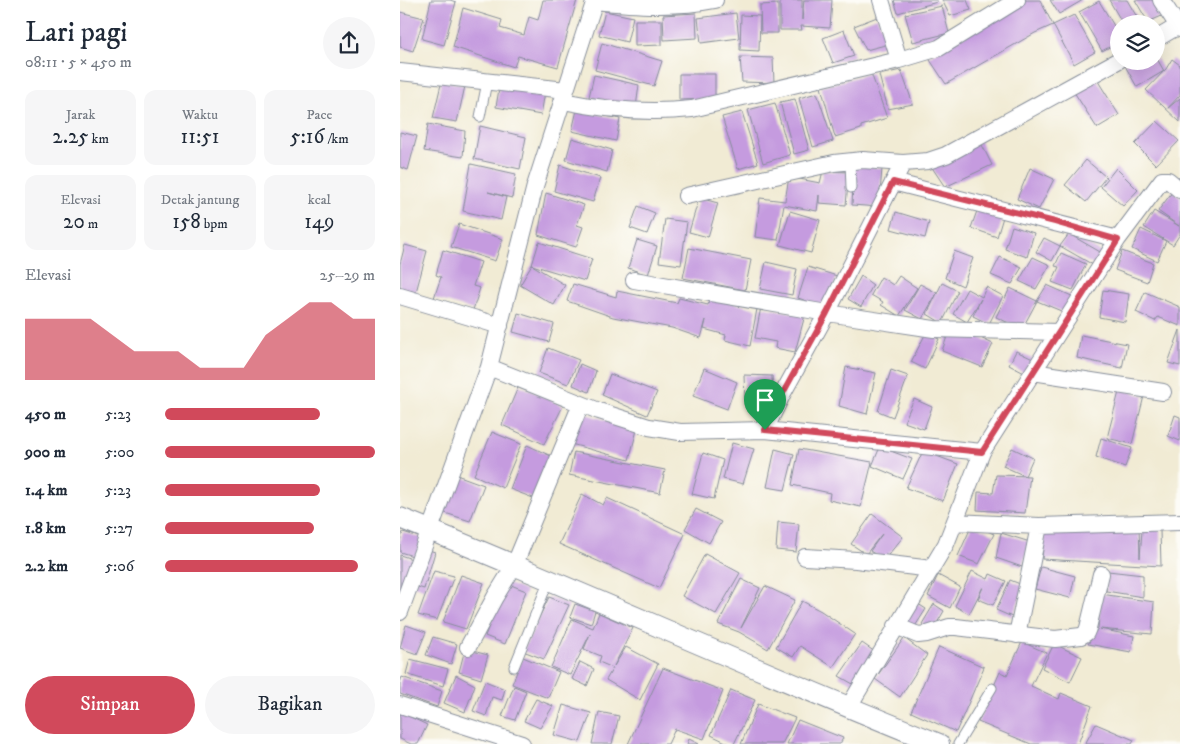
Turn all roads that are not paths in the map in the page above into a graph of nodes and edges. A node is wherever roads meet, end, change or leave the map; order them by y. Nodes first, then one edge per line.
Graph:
1 (595, 0) edge
2 (715, 0) edge
3 (881, 0) edge
4 (1017, 0) edge
5 (1161, 0) edge
6 (1179, 27) edge
7 (1165, 34) edge
8 (899, 60) junction
9 (1110, 65) edge
10 (400, 72) edge
11 (487, 82) junction
12 (564, 96) junction
13 (480, 117) dead end
14 (850, 161) junction
15 (903, 163) junction
16 (893, 182) junction
17 (851, 188) dead end
18 (1180, 190) edge
19 (686, 196) dead end
20 (1118, 240) junction
21 (634, 280) dead end
22 (400, 296) edge
23 (827, 313) junction
24 (500, 326) junction
25 (1058, 332) junction
26 (489, 367) junction
27 (1033, 372) junction
28 (1163, 392) dead end
29 (581, 404) junction
30 (765, 430) junction
31 (982, 452) junction
32 (400, 518) edge
33 (955, 522) junction
34 (1180, 522) edge
35 (1039, 526) junction
36 (429, 530) junction
37 (805, 557) dead end
38 (514, 566) junction
39 (932, 569) junction
40 (1101, 574) dead end
41 (549, 580) junction
42 (400, 612) edge
43 (896, 626) junction
44 (1017, 635) junction
45 (468, 647) dead end
46 (514, 667) dead end
47 (992, 688) dead end
48 (400, 705) edge
49 (848, 708) junction
50 (522, 744) edge
51 (939, 744) edge
52 (958, 744) edge

1 - 2 street
1 - 12 street
3 - 8 street
4 - 8 street
5 - 6 street
6 - 7 street
8 - 12 street
9 - 15 street
10 - 11 street
11 - 12 street
11 - 13 lane
12 - 24 street
14 - 15 street
14 - 17 lane
14 - 19 street
15 - 16 street
16 - 20 street
16 - 23 street
18 - 20 street
20 - 25 street
21 - 23 street
22 - 24 street
23 - 25 street
23 - 30 street
24 - 26 street
25 - 27 street
26 - 29 street
26 - 36 street
27 - 28 street
27 - 31 street
29 - 30 street
29 - 38 street
30 - 31 street
31 - 33 street
32 - 36 street
33 - 35 street
33 - 39 street
34 - 35 street
35 - 44 street
36 - 38 street
36 - 42 street
37 - 39 street
38 - 41 street
38 - 45 street
39 - 43 street
40 - 44 street
41 - 46 lane
41 - 49 street
43 - 44 street
43 - 49 street
47 - 52 lane
48 - 50 street
49 - 51 street

